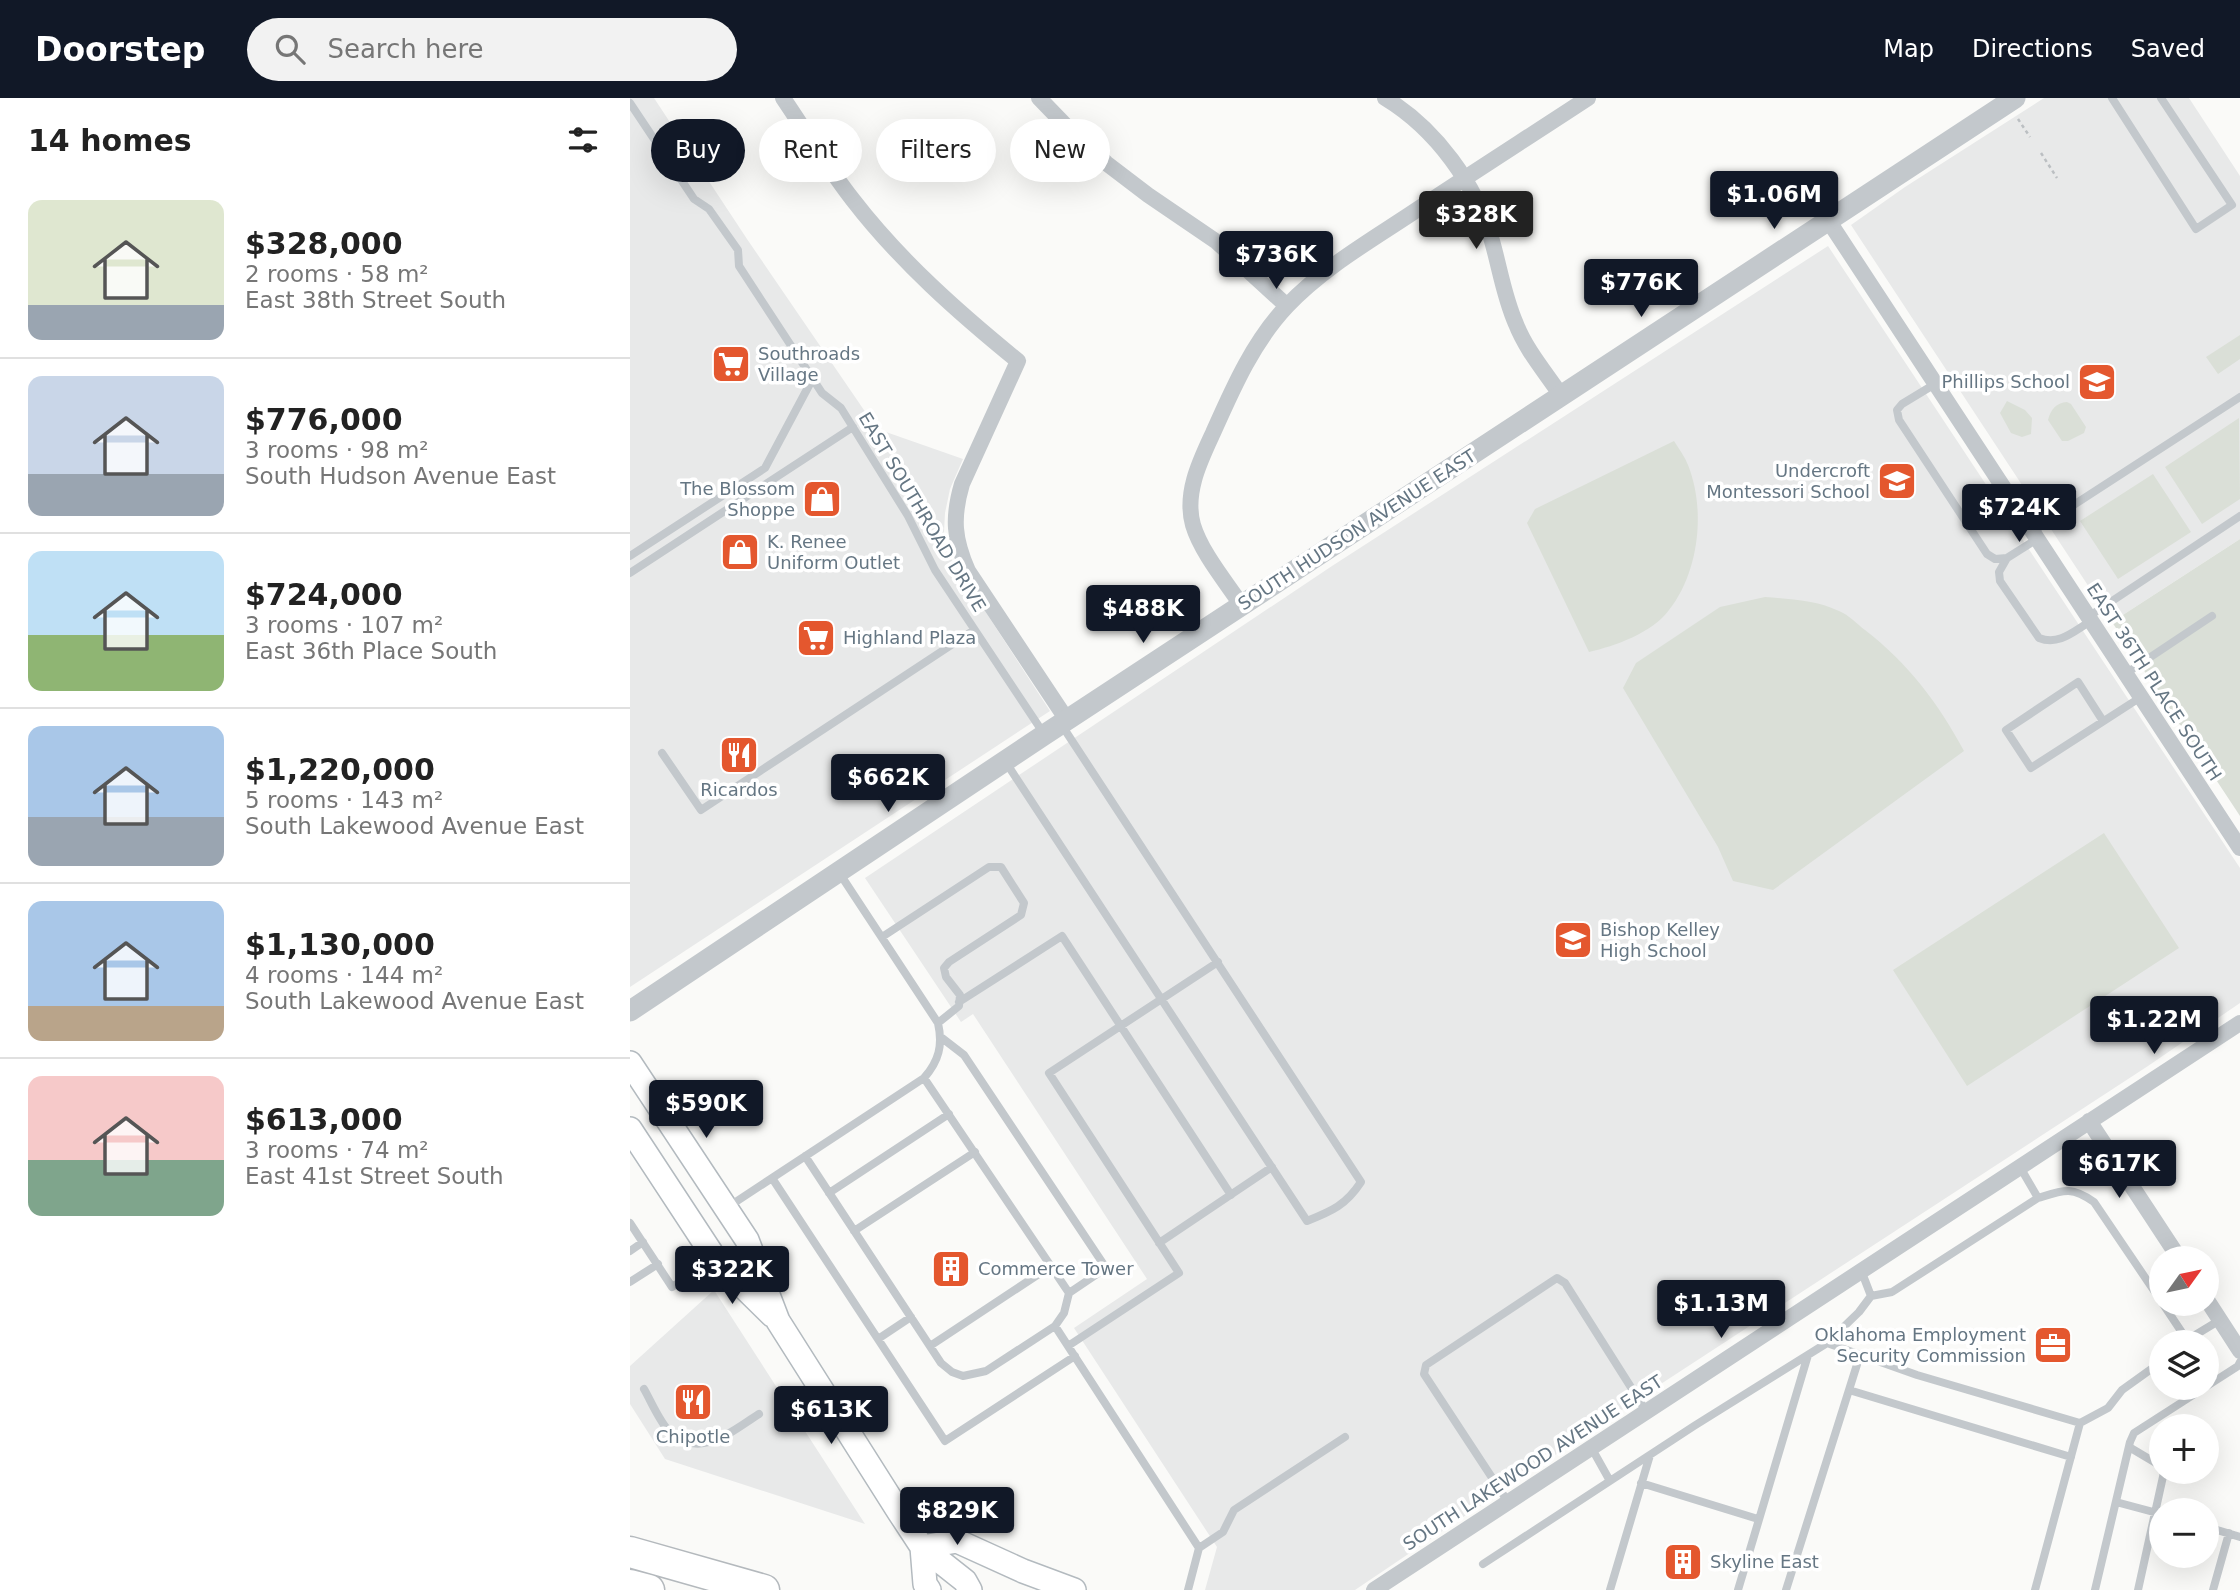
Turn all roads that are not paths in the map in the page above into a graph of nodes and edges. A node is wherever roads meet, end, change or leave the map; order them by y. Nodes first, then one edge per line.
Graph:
1 (783, 98) edge
2 (1040, 98) edge
3 (1385, 98) edge
4 (1588, 98) edge
5 (2112, 98) edge
6 (2161, 98) edge
7 (630, 103) edge
8 (2015, 106) edge
9 (1464, 179) junction
10 (1828, 220) junction
11 (1287, 306) junction
12 (813, 378) junction
13 (1935, 384) junction
14 (1562, 397) junction
15 (2240, 397) edge
16 (853, 427) junction
17 (2240, 516) edge
18 (2035, 536) junction
19 (630, 556) edge
20 (2007, 558) junction
21 (630, 573) edge
22 (1242, 606) junction
23 (2212, 616) dead end
24 (2089, 619) junction
25 (974, 630) junction
26 (2125, 674) junction
27 (2141, 697) junction
28 (2104, 721) junction
29 (1057, 726) junction
30 (662, 753) dead end
31 (1005, 761) junction
32 (2240, 848) edge
33 (839, 872) junction
34 (882, 937) junction
35 (1218, 962) junction
36 (1161, 998) junction
37 (959, 1002) junction
38 (630, 1010) edge
39 (938, 1023) junction
40 (2240, 1023) edge
41 (1121, 1026) junction
42 (942, 1038) junction
43 (630, 1063) edge
44 (924, 1078) junction
45 (949, 1114) junction
46 (2089, 1121) junction
47 (630, 1129) edge
48 (975, 1152) junction
49 (805, 1156) junction
50 (1272, 1167) junction
51 (2020, 1167) junction
52 (772, 1178) junction
53 (829, 1193) junction
54 (1231, 1195) junction
55 (2038, 1198) junction
56 (726, 1208) junction
57 (630, 1223) edge
58 (854, 1231) junction
59 (643, 1242) junction
60 (1159, 1243) junction
61 (2171, 1246) edge
62 (630, 1251) edge
63 (716, 1260) junction
64 (657, 1264) junction
65 (1051, 1266) junction
66 (1861, 1270) junction
67 (630, 1282) edge
68 (2149, 1283) edge
69 (1069, 1293) junction
70 (1871, 1296) junction
71 (2217, 1316) edge
72 (911, 1317) junction
73 (2220, 1320) junction
74 (778, 1321) junction
75 (1055, 1326) junction
76 (2204, 1330) edge
77 (878, 1339) junction
78 (1827, 1343) junction
79 (930, 1346) junction
80 (1068, 1346) junction
81 (2240, 1350) edge
82 (1808, 1354) junction
83 (1860, 1354) junction
84 (1075, 1356) junction
85 (2240, 1362) edge
86 (2149, 1371) edge
87 (2219, 1378) edge
88 (644, 1389) dead end
89 (1849, 1390) junction
90 (2185, 1400) edge
91 (1646, 1411) junction
92 (759, 1414) dead end
93 (2080, 1423) junction
94 (1345, 1437) dead end
95 (1591, 1447) junction
96 (2129, 1447) junction
97 (1650, 1455) junction
98 (2071, 1457) junction
99 (2149, 1459) edge
100 (1610, 1481) junction
101 (1641, 1483) junction
102 (1508, 1502) junction
103 (2116, 1502) junction
104 (2149, 1511) edge
105 (1758, 1519) junction
106 (2219, 1530) edge
107 (2229, 1533) junction
108 (2240, 1536) edge
109 (922, 1547) junction
110 (1199, 1548) junction
111 (2149, 1548) edge
112 (630, 1552) edge
113 (1483, 1564) dead end
114 (630, 1585) edge
115 (927, 1587) edge
116 (649, 1590) edge
117 (764, 1590) edge
118 (970, 1590) edge
119 (1074, 1590) edge
120 (1188, 1590) edge
121 (1374, 1590) edge
122 (1610, 1590) edge
123 (1738, 1590) edge
124 (1786, 1590) edge
125 (2035, 1590) edge
126 (2095, 1590) edge
127 (2138, 1590) edge
128 (2213, 1590) edge

1 - 29 street
2 - 11 street
3 - 9 street
4 - 9 street
5 - 6 lane
7 - 12 lane, EAST SOUTHROAD DRIVE
8 - 10 street, SOUTH HUDSON AVENUE EAST
9 - 11 street
9 - 14 street
10 - 13 street, EAST 36TH PLACE SOUTH
10 - 14 street, SOUTH HUDSON AVENUE EAST
11 - 22 street
12 - 16 lane, EAST SOUTHROAD DRIVE
12 - 19 lane
13 - 18 street, EAST 36TH PLACE SOUTH
13 - 20 lane
14 - 22 street, SOUTH HUDSON AVENUE EAST
15 - 18 lane
16 - 21 lane
16 - 25 lane, EAST SOUTHROAD DRIVE
17 - 24 lane
18 - 20 lane
18 - 24 street, EAST 36TH PLACE SOUTH
20 - 24 lane
22 - 29 street, SOUTH HUDSON AVENUE EAST
23 - 26 lane
24 - 26 street, EAST 36TH PLACE SOUTH
25 - 29 lane, EAST SOUTHROAD DRIVE
25 - 30 lane
26 - 27 street, EAST 36TH PLACE SOUTH
27 - 28 lane
27 - 32 street, EAST 36TH PLACE SOUTH
28 - 28 lane
29 - 31 street, SOUTH HUDSON AVENUE EAST
29 - 35 lane, EAST SOUTHROAD DRIVE
31 - 33 street, SOUTH HUDSON AVENUE EAST
31 - 36 lane
33 - 34 lane
33 - 38 street, SOUTH HUDSON AVENUE EAST
34 - 37 lane
34 - 39 lane
35 - 36 lane
35 - 50 lane, EAST SOUTHROAD DRIVE
36 - 41 lane
36 - 50 lane
37 - 39 lane
37 - 41 lane
39 - 42 lane
40 - 46 street, SOUTH LAKEWOOD AVENUE EAST
41 - 54 lane
41 - 60 lane
42 - 44 lane
42 - 69 lane
43 - 56 main road
44 - 45 lane
44 - 49 lane
45 - 48 lane
45 - 53 lane
46 - 51 street, SOUTH LAKEWOOD AVENUE EAST
46 - 61 street
47 - 63 main road
48 - 58 lane
48 - 65 lane
49 - 52 lane
49 - 53 lane
50 - 54 lane
51 - 55 lane
51 - 66 street, SOUTH LAKEWOOD AVENUE EAST
52 - 56 lane
52 - 77 lane
53 - 58 lane
54 - 60 lane
55 - 68 lane
55 - 70 lane
56 - 74 main road
57 - 59 lane
58 - 72 lane
59 - 62 lane
59 - 64 lane
60 - 80 lane
63 - 64 lane
63 - 74 main road
64 - 67 lane
65 - 69 lane
65 - 79 lane
66 - 70 lane
66 - 91 street, SOUTH LAKEWOOD AVENUE EAST
69 - 75 lane
70 - 78 lane
71 - 73 street
72 - 77 lane
72 - 79 lane
73 - 76 lane
73 - 81 street
74 - 109 main road
75 - 79 lane
75 - 80 lane
77 - 84 lane
78 - 82 lane
78 - 83 lane
80 - 84 lane
82 - 97 lane
82 - 105 lane
83 - 89 lane
83 - 93 lane
84 - 110 lane
85 - 87 lane
86 - 93 lane
88 - 92 lane
89 - 98 lane
89 - 124 lane
90 - 96 lane
91 - 95 street, SOUTH LAKEWOOD AVENUE EAST
91 - 102 lane
93 - 98 lane
94 - 110 lane
95 - 100 lane
95 - 102 street, SOUTH LAKEWOOD AVENUE EAST
96 - 99 lane
96 - 103 lane
97 - 100 lane
97 - 101 lane
98 - 125 lane
100 - 113 lane
101 - 105 lane
101 - 122 lane
102 - 121 street, SOUTH LAKEWOOD AVENUE EAST
103 - 104 lane
103 - 126 lane
105 - 123 lane
106 - 107 lane
107 - 108 lane
107 - 128 lane
109 - 115 main road
109 - 118 main road
109 - 119 main road
110 - 120 lane
111 - 127 lane
112 - 117 highway
114 - 116 highway

